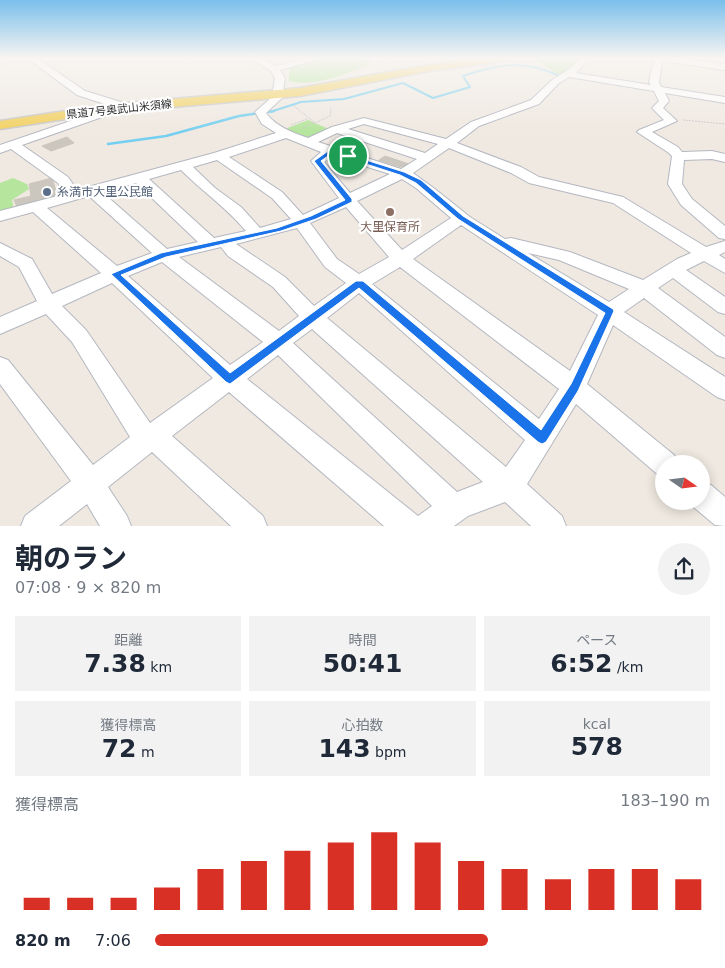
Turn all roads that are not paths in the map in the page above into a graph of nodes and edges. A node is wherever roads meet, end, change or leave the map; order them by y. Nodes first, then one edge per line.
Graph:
1 (66, 83) edge
2 (279, 83) edge
3 (355, 83) edge
4 (554, 83) edge
5 (622, 83) edge
6 (654, 83) edge
7 (657, 88) junction
8 (278, 95) junction
9 (725, 100) edge
10 (110, 109) junction
11 (0, 125) edge
12 (336, 129) junction
13 (281, 132) junction
14 (308, 143) junction
15 (447, 143) junction
16 (6, 147) edge
17 (331, 150) junction
18 (219, 156) junction
19 (678, 156) junction
20 (428, 158) junction
21 (725, 158) edge
22 (184, 166) junction
23 (402, 173) junction
24 (139, 178) junction
25 (83, 194) junction
26 (349, 200) junction
27 (36, 206) junction
28 (0, 216) edge
29 (461, 218) junction
30 (301, 222) junction
31 (257, 234) junction
32 (725, 234) edge
33 (494, 238) junction
34 (218, 243) junction
35 (725, 246) edge
36 (0, 250) edge
37 (703, 254) junction
38 (164, 255) junction
39 (400, 258) junction
40 (725, 267) edge
41 (674, 270) junction
42 (115, 274) junction
43 (360, 283) junction
44 (646, 288) junction
45 (48, 304) junction
46 (725, 307) edge
47 (610, 311) junction
48 (313, 318) junction
49 (0, 326) edge
50 (279, 343) junction
51 (725, 349) edge
52 (0, 367) edge
53 (230, 379) junction
54 (574, 387) junction
55 (725, 390) edge
56 (150, 438) junction
57 (542, 438) junction
58 (655, 456) edge
59 (90, 483) junction
60 (509, 487) junction
61 (710, 502) edge
62 (454, 508) junction
63 (725, 515) edge
64 (35, 526) edge
65 (117, 526) edge
66 (253, 526) edge
67 (407, 526) edge
68 (428, 526) edge
69 (552, 526) edge

1 - 10 street
2 - 8 street
3 - 8 main road, 県道7号奥武山米須線
4 - 15 street
5 - 7 street
6 - 7 street
7 - 9 street
7 - 19 street
8 - 10 main road, 県道7号奥武山米須線
8 - 13 street
10 - 11 main road, 県道7号奥武山米須線
10 - 16 street
12 - 14 street
12 - 15 street
12 - 20 street
13 - 14 street
13 - 18 street
14 - 17 street
15 - 20 street
15 - 37 street
16 - 25 street
17 - 23 street
17 - 26 street
18 - 22 street
18 - 30 street
19 - 21 street
19 - 32 street
20 - 23 street
22 - 24 street
22 - 31 street
23 - 26 street
23 - 29 street
24 - 25 street
24 - 34 street
25 - 27 street
25 - 38 street
26 - 30 street
26 - 39 street
27 - 28 street
27 - 42 street
29 - 33 street
29 - 39 street
30 - 31 street
30 - 43 street
31 - 34 street
33 - 44 street
33 - 47 street
34 - 38 street
34 - 48 street
35 - 37 street
36 - 45 street
37 - 40 street
37 - 41 street
38 - 42 street
38 - 50 street
39 - 43 street
39 - 54 street
41 - 44 street
41 - 46 street
42 - 45 street
42 - 53 street
43 - 48 street
43 - 57 street
44 - 47 street
44 - 51 street
45 - 49 street
45 - 56 street
47 - 54 street
47 - 55 street
48 - 50 street
48 - 60 street
50 - 53 street
50 - 62 street
52 - 59 street
53 - 56 street
53 - 67 street
54 - 57 street
54 - 58 street
56 - 59 street
56 - 66 street
57 - 60 street
59 - 64 street
59 - 65 street
60 - 62 street
60 - 69 street
61 - 63 street
62 - 68 street

